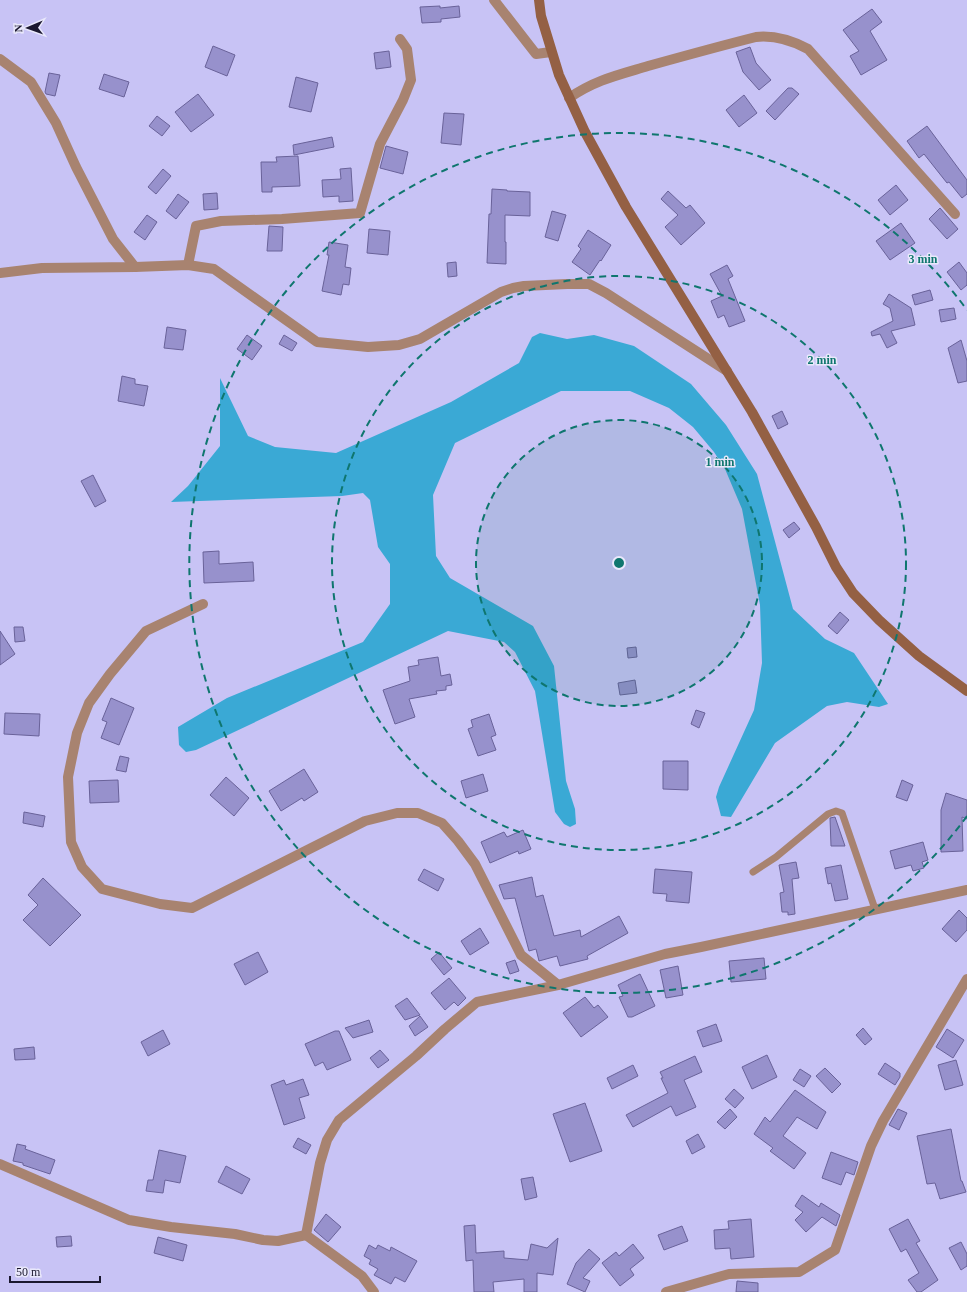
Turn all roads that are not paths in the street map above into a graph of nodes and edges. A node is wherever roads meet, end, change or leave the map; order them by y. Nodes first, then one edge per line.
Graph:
1 (494, 0) edge
2 (539, 0) edge
3 (400, 39) dead end
4 (551, 52) junction
5 (0, 59) edge
6 (568, 98) junction
7 (955, 214) dead end
8 (188, 265) junction
9 (135, 267) junction
10 (1, 272) edge
11 (727, 371) junction
12 (203, 604) dead end
13 (967, 691) edge
14 (753, 872) dead end
15 (967, 890) edge
16 (875, 909) junction
17 (967, 979) edge
18 (558, 986) junction
19 (0, 1164) edge
20 (306, 1235) junction
21 (374, 1292) edge
22 (666, 1292) edge

1 - 4 street
2 - 4 street
3 - 8 street
4 - 6 street
5 - 9 street
6 - 7 street
6 - 11 street
8 - 9 street
8 - 11 street
9 - 10 street
11 - 13 street
12 - 18 street
14 - 16 lane
15 - 16 street
16 - 18 street
17 - 22 street
18 - 20 street
19 - 20 street
20 - 21 street

